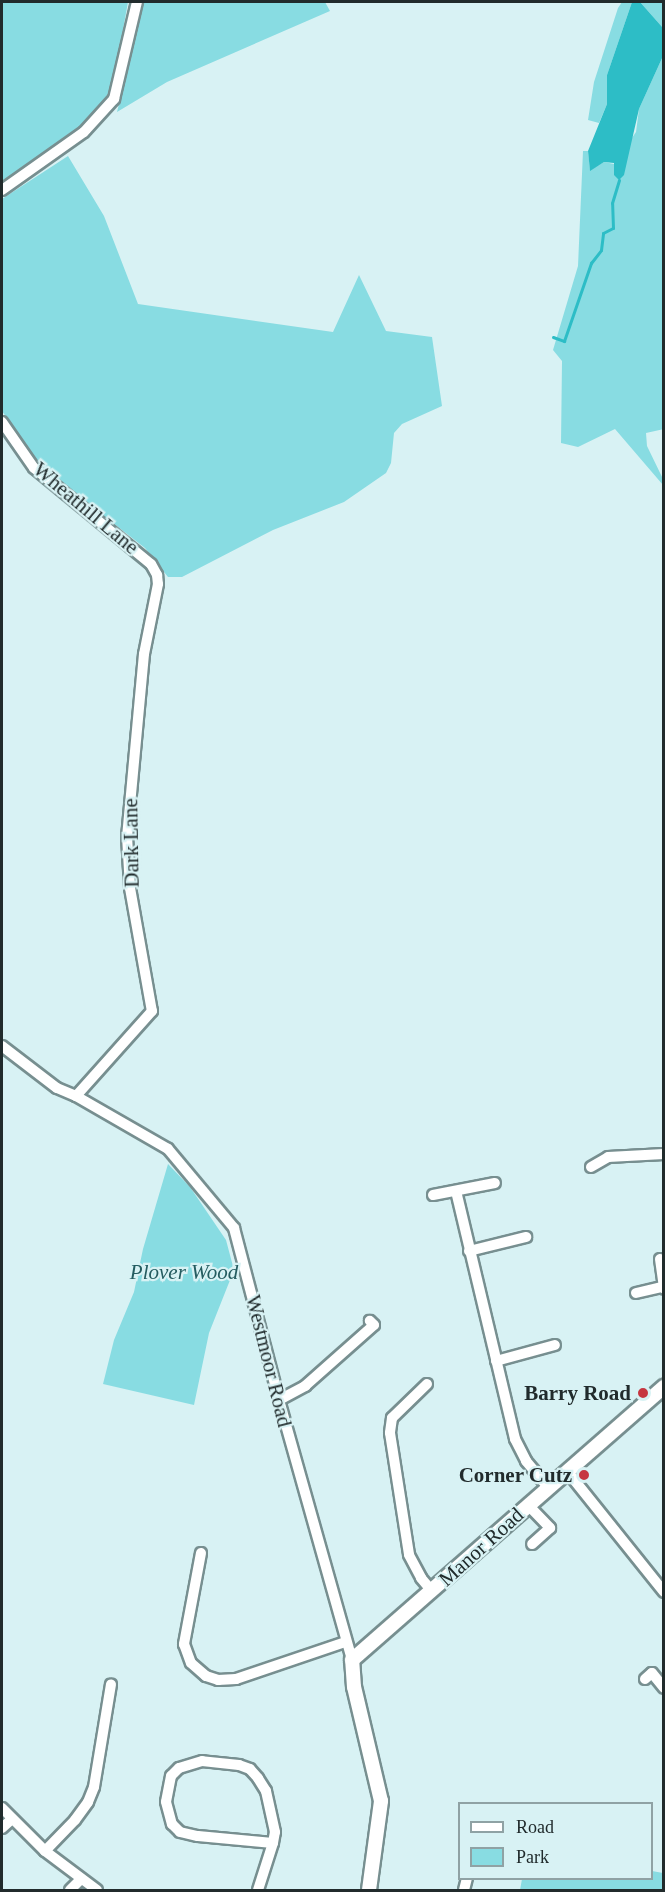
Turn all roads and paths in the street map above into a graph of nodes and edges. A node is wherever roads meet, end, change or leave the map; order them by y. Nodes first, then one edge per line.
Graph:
1 (138, 2) edge
2 (2, 190) edge
3 (2, 422) edge
4 (151, 564) joint
5 (2, 1046) edge
6 (76, 1096) junction
7 (663, 1154) edge
8 (591, 1167) dead end
9 (495, 1183) dead end
10 (456, 1191) junction
11 (433, 1195) dead end
12 (526, 1237) dead end
13 (469, 1251) junction
14 (660, 1259) dead end
15 (663, 1288) edge
16 (636, 1293) dead end
17 (370, 1321) dead end
18 (555, 1345) dead end
19 (496, 1361) junction
20 (427, 1384) dead end
21 (663, 1387) edge
22 (279, 1400) junction
23 (567, 1471) junction
24 (548, 1486) junction
25 (528, 1505) junction
26 (532, 1544) dead end
27 (201, 1553) dead end
28 (432, 1591) junction
29 (663, 1593) edge
30 (345, 1642) junction
31 (352, 1660) junction
32 (645, 1679) dead end
33 (111, 1684) dead end
34 (663, 1688) edge
35 (2, 1808) edge
36 (12, 1819) junction
37 (2, 1828) edge
38 (273, 1843) junction
39 (45, 1851) junction
40 (81, 1879) junction
41 (70, 1890) edge
42 (97, 1890) edge
43 (258, 1890) edge
44 (369, 1890) edge

1 - 2 street
3 - 4 street, Wheathill Lane
4 - 6 street, Dark Lane
5 - 6 street, Westmoor Road
6 - 22 street, Westmoor Road
7 - 8 street
9 - 10 street
10 - 11 street
10 - 13 street
12 - 13 street
13 - 19 street
14 - 15 street
15 - 16 street
17 - 22 street
18 - 19 street
19 - 24 street
20 - 28 street
21 - 23 street, Manor Road
22 - 30 street, Westmoor Road
23 - 24 street, Manor Road
23 - 29 street
24 - 25 street, Manor Road
25 - 26 street
25 - 28 street, Manor Road
27 - 30 street
28 - 31 street, Manor Road
30 - 31 street, Westmoor Road
31 - 44 street
32 - 34 street
33 - 39 street
35 - 36 street
36 - 37 street
36 - 39 street
38 - 38 street
38 - 43 street
39 - 40 street
40 - 41 street
40 - 42 street

